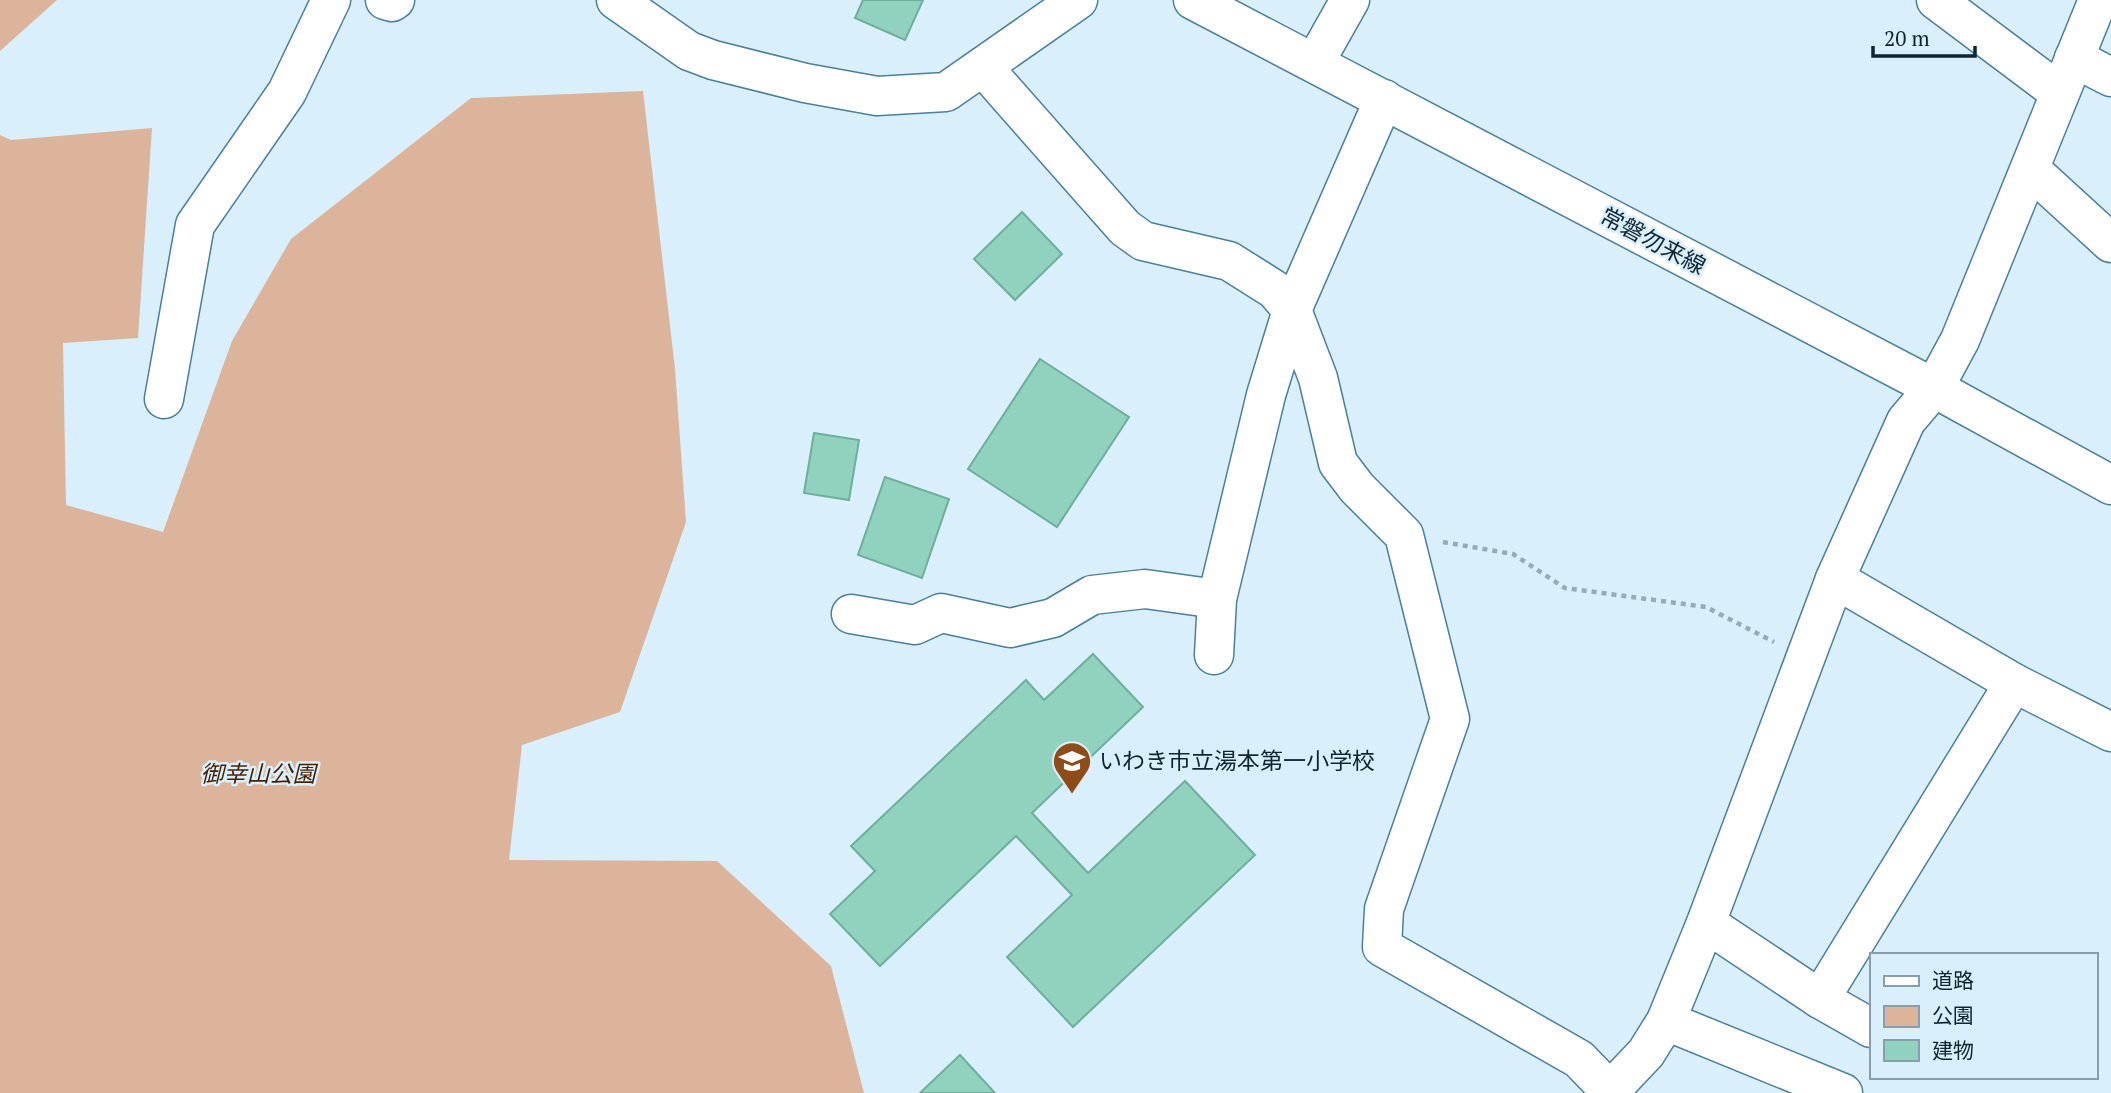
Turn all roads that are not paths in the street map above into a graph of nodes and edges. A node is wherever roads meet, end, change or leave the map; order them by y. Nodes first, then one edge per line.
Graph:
1 (331, 0) edge
2 (385, 0) edge
3 (395, 0) edge
4 (616, 0) edge
5 (1079, 0) edge
6 (1350, 0) edge
7 (1936, 0) edge
8 (2098, 0) edge
9 (1206, 3) edge
10 (2078, 50) junction
11 (1315, 62) junction
12 (983, 68) junction
13 (2111, 77) edge
14 (2060, 93) junction
15 (1384, 99) junction
16 (2029, 169) junction
17 (2111, 243) edge
18 (1292, 310) junction
19 (1934, 388) junction
20 (164, 399) dead end
21 (2111, 485) edge
22 (1835, 579) junction
23 (1217, 599) junction
24 (850, 614) dead end
25 (1214, 655) dead end
26 (2014, 684) junction
27 (2111, 732) edge
28 (1706, 923) junction
29 (1820, 999) junction
30 (1666, 1021) junction
31 (1870, 1027) edge
32 (1610, 1092) edge
33 (1843, 1093) edge

1 - 20 street
2 - 3 street
4 - 12 street
5 - 12 street
6 - 11 street
7 - 14 street
8 - 10 street
9 - 11 street, 常磐勿来線
10 - 13 street
10 - 14 street
11 - 15 street, 常磐勿来線
12 - 18 street
14 - 16 street
15 - 18 street
15 - 19 street, 常磐勿来線
16 - 17 street
16 - 19 street
18 - 23 street
18 - 32 street
19 - 21 street, 常磐勿来線
19 - 22 street
22 - 26 street
22 - 28 street
23 - 24 street
23 - 25 street
26 - 27 street
26 - 29 street
28 - 29 street
28 - 30 street
29 - 31 street
30 - 32 street
30 - 33 street

